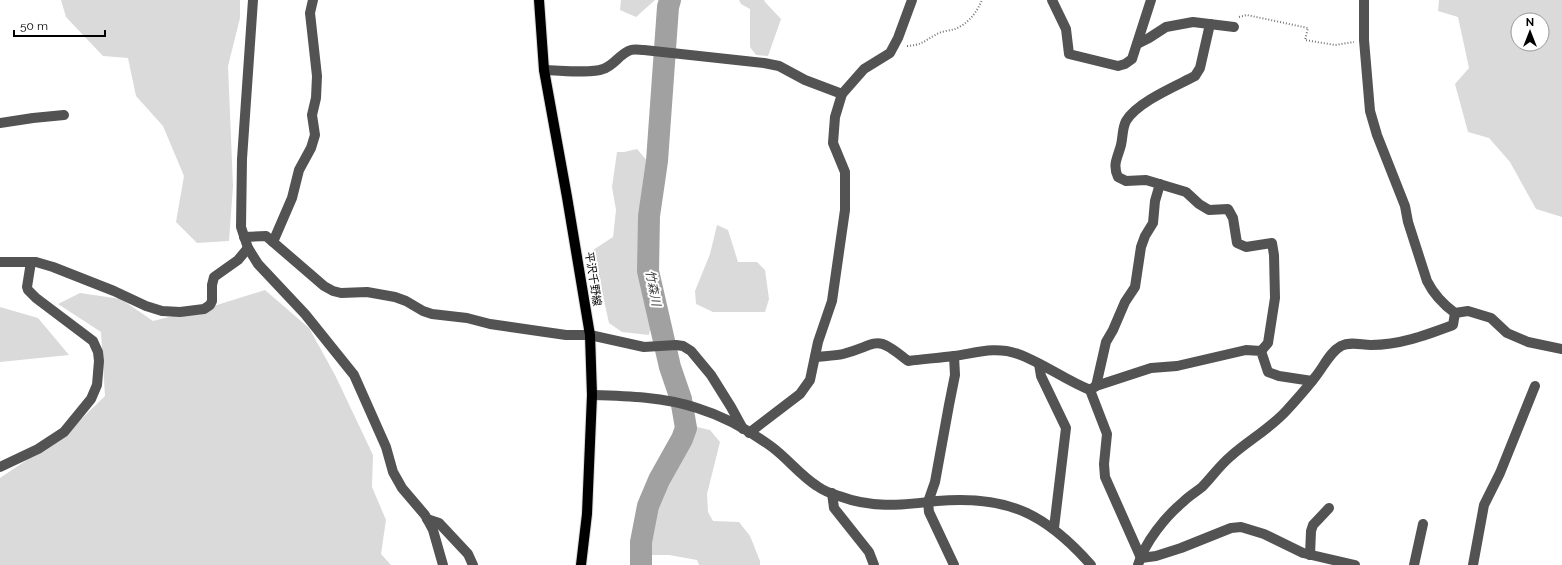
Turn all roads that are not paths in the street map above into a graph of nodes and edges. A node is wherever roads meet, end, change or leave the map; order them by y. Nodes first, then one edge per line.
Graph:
1 (253, 0) edge
2 (313, 0) edge
3 (539, 0) edge
4 (912, 0) edge
5 (1052, 0) edge
6 (1151, 0) edge
7 (1364, 0) edge
8 (1210, 24) junction
9 (1234, 27) road end
10 (1137, 44) junction
11 (544, 70) junction
12 (842, 94) junction
13 (64, 115) dead end
14 (0, 123) edge
15 (1160, 184) junction
16 (244, 237) junction
17 (273, 242) junction
18 (248, 248) junction
19 (0, 262) edge
20 (31, 262) junction
21 (1455, 313) junction
22 (590, 335) junction
23 (1562, 349) edge
24 (1261, 351) junction
25 (954, 356) junction
26 (815, 357) junction
27 (1039, 364) junction
28 (1312, 381) junction
29 (1535, 386) dead end
30 (1093, 388) junction
31 (592, 395) junction
32 (746, 431) junction
33 (0, 467) edge
34 (832, 493) junction
35 (928, 502) junction
36 (1329, 508) dead end
37 (427, 519) junction
38 (1423, 524) dead end
39 (1054, 528) junction
40 (1316, 559) edge
41 (1140, 561) edge
42 (443, 565) edge
43 (474, 565) edge
44 (581, 565) edge
45 (874, 565) edge
46 (954, 565) edge
47 (1091, 565) edge
48 (1356, 565) edge
49 (1414, 565) edge
50 (1473, 565) edge

1 - 16 street
2 - 17 street
3 - 11 main road, 平沢千野線
4 - 12 street
5 - 10 street
6 - 10 street
7 - 21 street
8 - 9 street
8 - 10 street
8 - 15 street
11 - 12 street
11 - 22 main road, 平沢千野線
12 - 26 street
13 - 14 street
15 - 24 street
15 - 30 street
16 - 17 street
16 - 18 street
17 - 22 street
18 - 20 street
18 - 37 street
19 - 20 street
20 - 33 street
21 - 23 street
21 - 28 street
22 - 31 main road, 平沢千野線
22 - 32 street
24 - 28 street
24 - 30 street
25 - 26 street
25 - 27 street
25 - 35 street
26 - 32 street
27 - 30 street
27 - 39 street
28 - 41 street
29 - 50 street
30 - 41 street
31 - 32 street
31 - 44 main road, 平沢千野線
32 - 34 street
34 - 35 street
34 - 45 street
35 - 39 street
35 - 46 street
36 - 40 street
37 - 42 street
37 - 43 street
38 - 49 street
39 - 47 street
40 - 41 street
40 - 48 street

